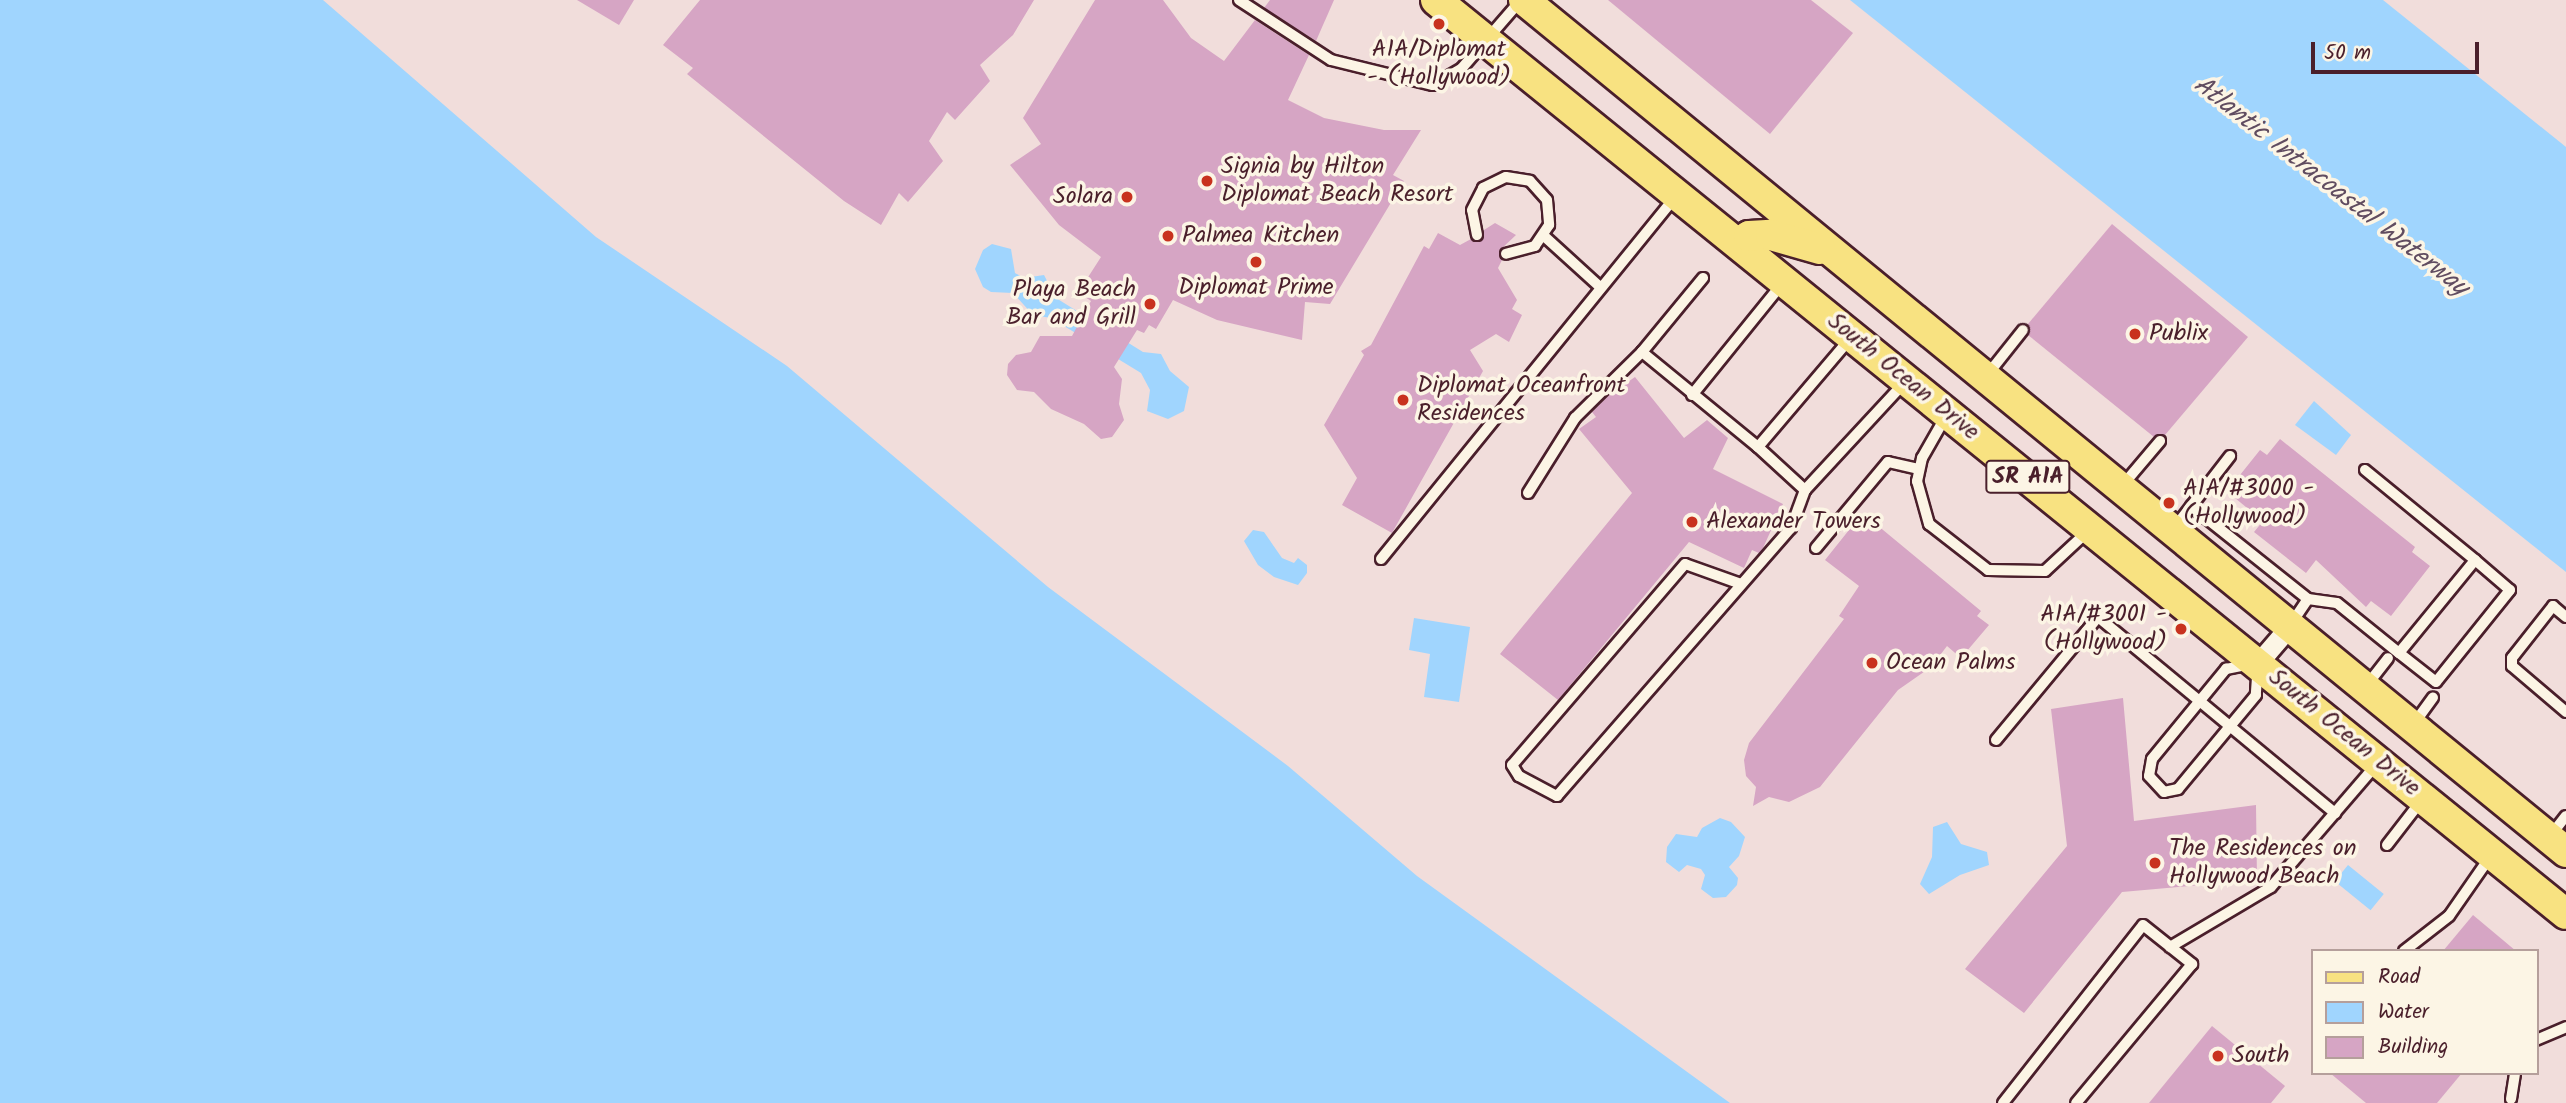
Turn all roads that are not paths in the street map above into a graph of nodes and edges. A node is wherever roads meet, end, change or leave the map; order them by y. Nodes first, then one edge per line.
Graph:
1 (1239, 0) edge
2 (1436, 0) edge
3 (1522, 0) edge
4 (1489, 42) junction
5 (1678, 194) junction
6 (1477, 235) dead end
7 (1544, 236) junction
8 (1738, 243) junction
9 (1506, 254) dead end
10 (1834, 254) junction
11 (1703, 278) dead end
12 (1784, 281) junction
13 (1600, 287) junction
14 (2022, 330) dead end
15 (1853, 336) junction
16 (1642, 352) junction
17 (1985, 378) junction
18 (1907, 380) junction
19 (1692, 395) junction
20 (1948, 413) junction
21 (2160, 441) dead end
22 (1758, 447) junction
23 (2230, 456) dead end
24 (1919, 469) junction
25 (2365, 470) dead end
26 (2120, 489) junction
27 (1805, 490) junction
28 (1528, 494) dead end
29 (2191, 506) junction
30 (2091, 529) junction
31 (2172, 531) junction
32 (1816, 548) dead end
33 (1381, 559) dead end
34 (2475, 560) junction
35 (1741, 584) junction
36 (2308, 599) junction
37 (2566, 617) edge
38 (2289, 626) junction
39 (2399, 653) junction
40 (2388, 658) dead end
41 (2258, 663) junction
42 (2364, 688) junction
43 (2433, 697) dead end
44 (2200, 702) junction
45 (2566, 712) edge
46 (2412, 726) junction
47 (2228, 727) junction
48 (1996, 740) dead end
49 (2379, 762) junction
50 (2423, 797) junction
51 (2335, 813) junction
52 (2560, 836) edge
53 (2387, 845) dead end
54 (2492, 854) junction
55 (2566, 914) edge
56 (2170, 947) junction
57 (2407, 949) edge
58 (2566, 1027) edge
59 (2538, 1039) edge
60 (2515, 1075) edge
61 (2512, 1102) edge
62 (2003, 1103) edge
63 (2076, 1103) edge

1 - 4 lane
2 - 4 main road, South Ocean Drive / SR A1A
3 - 4 lane
3 - 10 main road, South Ocean Drive / SR A1A
4 - 5 main road, South Ocean Drive / SR A1A
5 - 8 main road, South Ocean Drive / SR A1A
5 - 13 lane
6 - 7 lane
7 - 9 lane
7 - 13 lane
8 - 10 main road
8 - 12 main road, South Ocean Drive / SR A1A
10 - 17 main road, South Ocean Drive / SR A1A
11 - 16 lane
12 - 15 main road, South Ocean Drive / SR A1A
12 - 19 lane
13 - 33 lane
14 - 17 lane
15 - 18 main road, South Ocean Drive / SR A1A
15 - 22 lane
16 - 19 lane
16 - 28 lane
17 - 26 main road, South Ocean Drive / SR A1A
18 - 20 main road, South Ocean Drive / SR A1A
18 - 27 lane
19 - 22 lane
20 - 24 lane
20 - 30 main road, South Ocean Drive / SR A1A
21 - 26 lane
22 - 27 lane
23 - 29 lane
24 - 30 lane
24 - 32 lane
25 - 34 lane
26 - 31 main road, South Ocean Drive / SR A1A
27 - 35 lane
29 - 31 lane
29 - 36 lane
30 - 41 main road, South Ocean Drive / SR A1A
31 - 38 main road, South Ocean Drive / SR A1A
34 - 39 lane
34 - 39 lane
35 - 35 lane
36 - 38 lane
36 - 39 lane
37 - 45 lane
38 - 41 street
38 - 42 main road, South Ocean Drive / SR A1A
40 - 42 lane
41 - 44 lane
41 - 47 lane
41 - 49 main road, South Ocean Drive / SR A1A
42 - 46 main road, South Ocean Drive / SR A1A
43 - 46 lane
44 - 47 lane
44 - 47 lane
44 - 48 lane
46 - 52 main road, South Ocean Drive / SR A1A
47 - 51 lane
49 - 50 main road, South Ocean Drive / SR A1A
49 - 51 lane
50 - 53 lane
50 - 54 main road, South Ocean Drive / SR A1A
51 - 56 lane
54 - 55 main road, South Ocean Drive / SR A1A
54 - 57 lane
56 - 62 lane
56 - 63 lane
58 - 59 lane
60 - 61 lane

